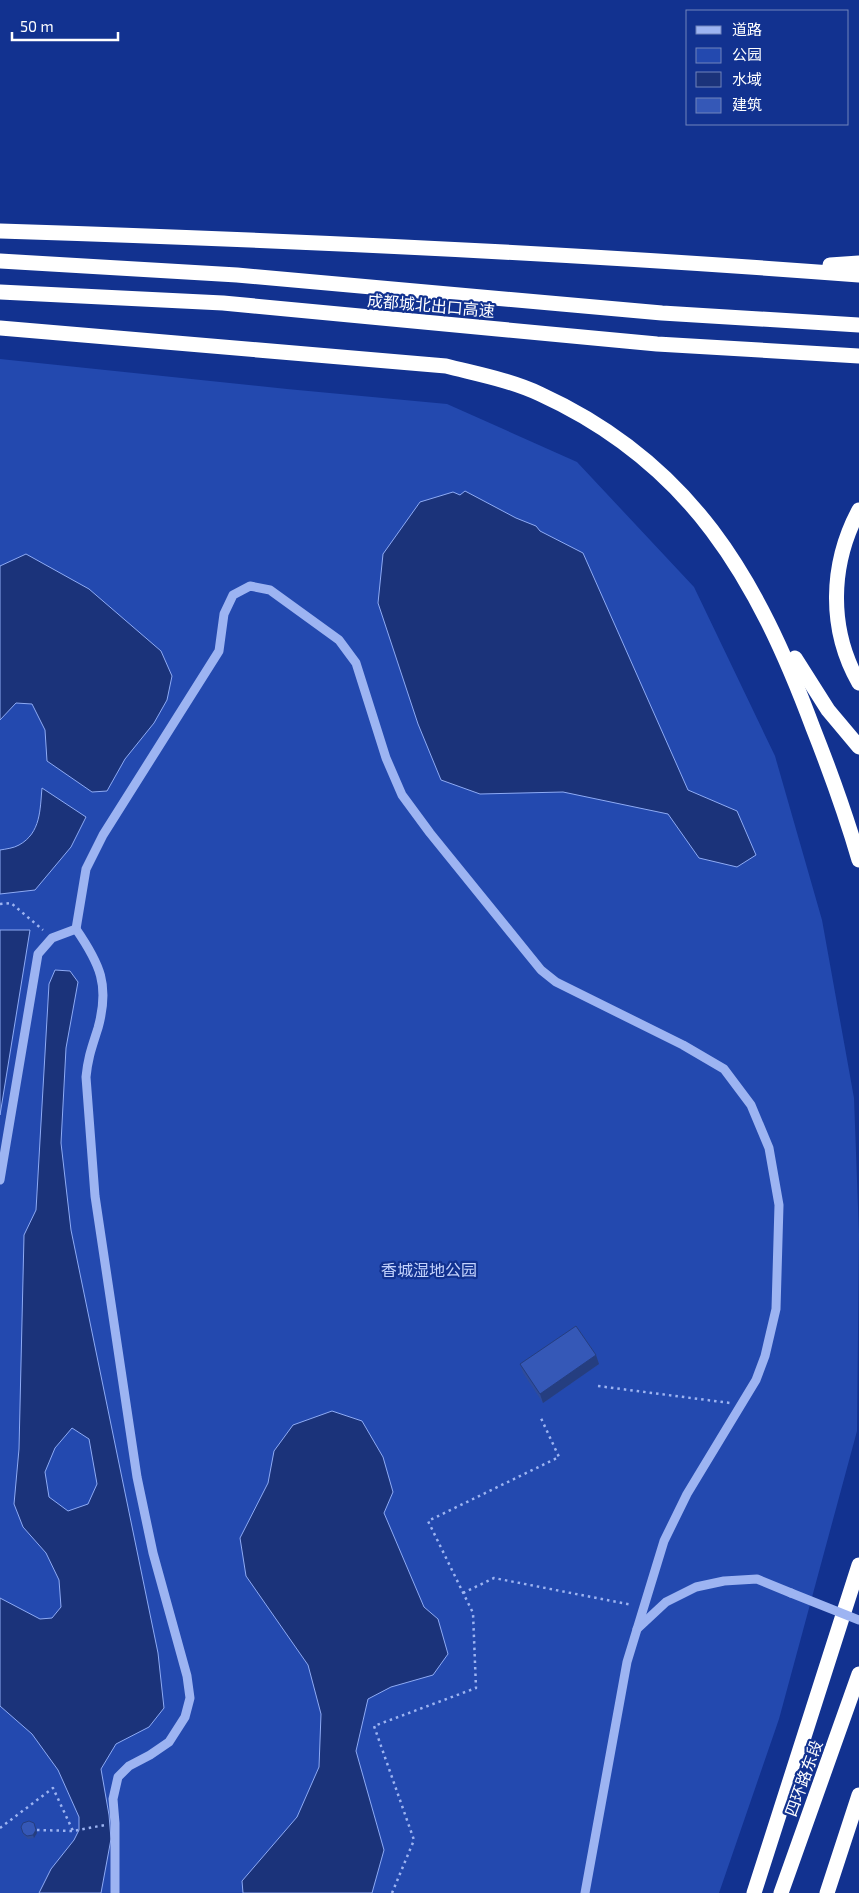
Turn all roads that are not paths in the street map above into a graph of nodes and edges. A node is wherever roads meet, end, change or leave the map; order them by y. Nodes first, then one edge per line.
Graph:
1 (0, 232) edge
2 (0, 261) edge
3 (859, 263) edge
4 (751, 266) junction
5 (859, 275) edge
6 (0, 292) edge
7 (859, 325) edge
8 (0, 328) edge
9 (859, 356) edge
10 (859, 510) edge
11 (763, 612) junction
12 (859, 683) edge
13 (859, 747) edge
14 (859, 860) edge
15 (76, 929) junction
16 (0, 1180) edge
17 (859, 1564) edge
18 (859, 1620) edge
19 (637, 1629) junction
20 (859, 1674) edge
21 (859, 1795) edge
22 (115, 1893) edge
23 (585, 1893) edge
24 (754, 1893) edge
25 (781, 1893) edge
26 (827, 1893) edge

1 - 4 highway
2 - 7 highway, 成都城北出口高速
3 - 4 highway
4 - 5 highway
6 - 9 highway, 成都城北出口高速
8 - 11 highway
10 - 12 highway
11 - 13 highway
11 - 14 highway
15 - 16 street
15 - 19 street
15 - 22 street
17 - 24 highway
18 - 19 street, bridge
19 - 23 street
20 - 25 highway, 四环路东段
21 - 26 highway

